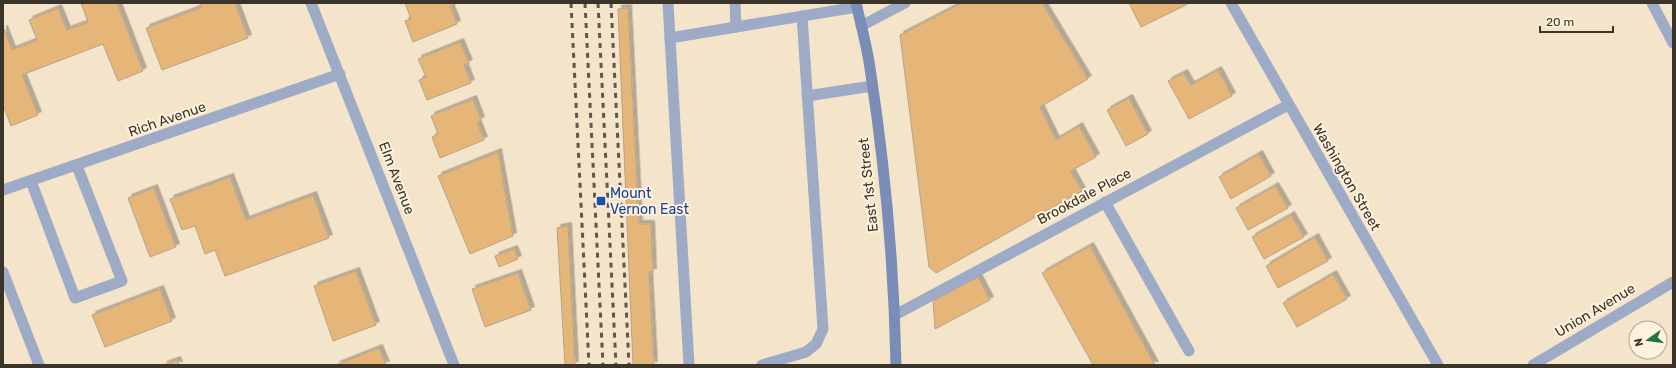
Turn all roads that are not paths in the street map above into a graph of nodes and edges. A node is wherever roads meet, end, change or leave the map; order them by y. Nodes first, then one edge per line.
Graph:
1 (311, 3) edge
2 (668, 3) edge
3 (735, 3) edge
4 (906, 3) edge
5 (1231, 3) edge
6 (1652, 3) edge
7 (857, 5) edge
8 (802, 16) junction
9 (861, 26) junction
10 (736, 27) junction
11 (670, 38) junction
12 (1673, 43) edge
13 (340, 74) junction
14 (872, 86) junction
15 (807, 96) junction
16 (1288, 105) junction
17 (77, 166) junction
18 (31, 181) junction
19 (3, 190) edge
20 (1105, 202) junction
21 (3, 272) edge
22 (1673, 282) edge
23 (895, 315) junction
24 (1188, 351) dead end
25 (39, 365) edge
26 (454, 365) edge
27 (689, 365) edge
28 (762, 365) edge
29 (896, 365) edge
30 (1438, 365) edge
31 (1533, 365) edge

1 - 13 street, Elm Avenue
2 - 11 street
3 - 10 street
4 - 9 street
5 - 16 street, Washington Street
6 - 12 street
7 - 8 street
7 - 9 main road, East 1st Street
8 - 10 street
8 - 15 street
9 - 14 main road, East 1st Street
10 - 11 street
11 - 27 street
13 - 17 street, Rich Avenue
13 - 26 street, Elm Avenue
14 - 15 street
14 - 23 main road, East 1st Street
15 - 28 street
16 - 20 street, Brookdale Place
16 - 30 street, Washington Street
17 - 18 street, Rich Avenue
17 - 18 street
18 - 19 street, Rich Avenue
20 - 23 street, Brookdale Place
20 - 24 street
21 - 25 street
22 - 31 street, Union Avenue
23 - 29 main road, East 1st Street

